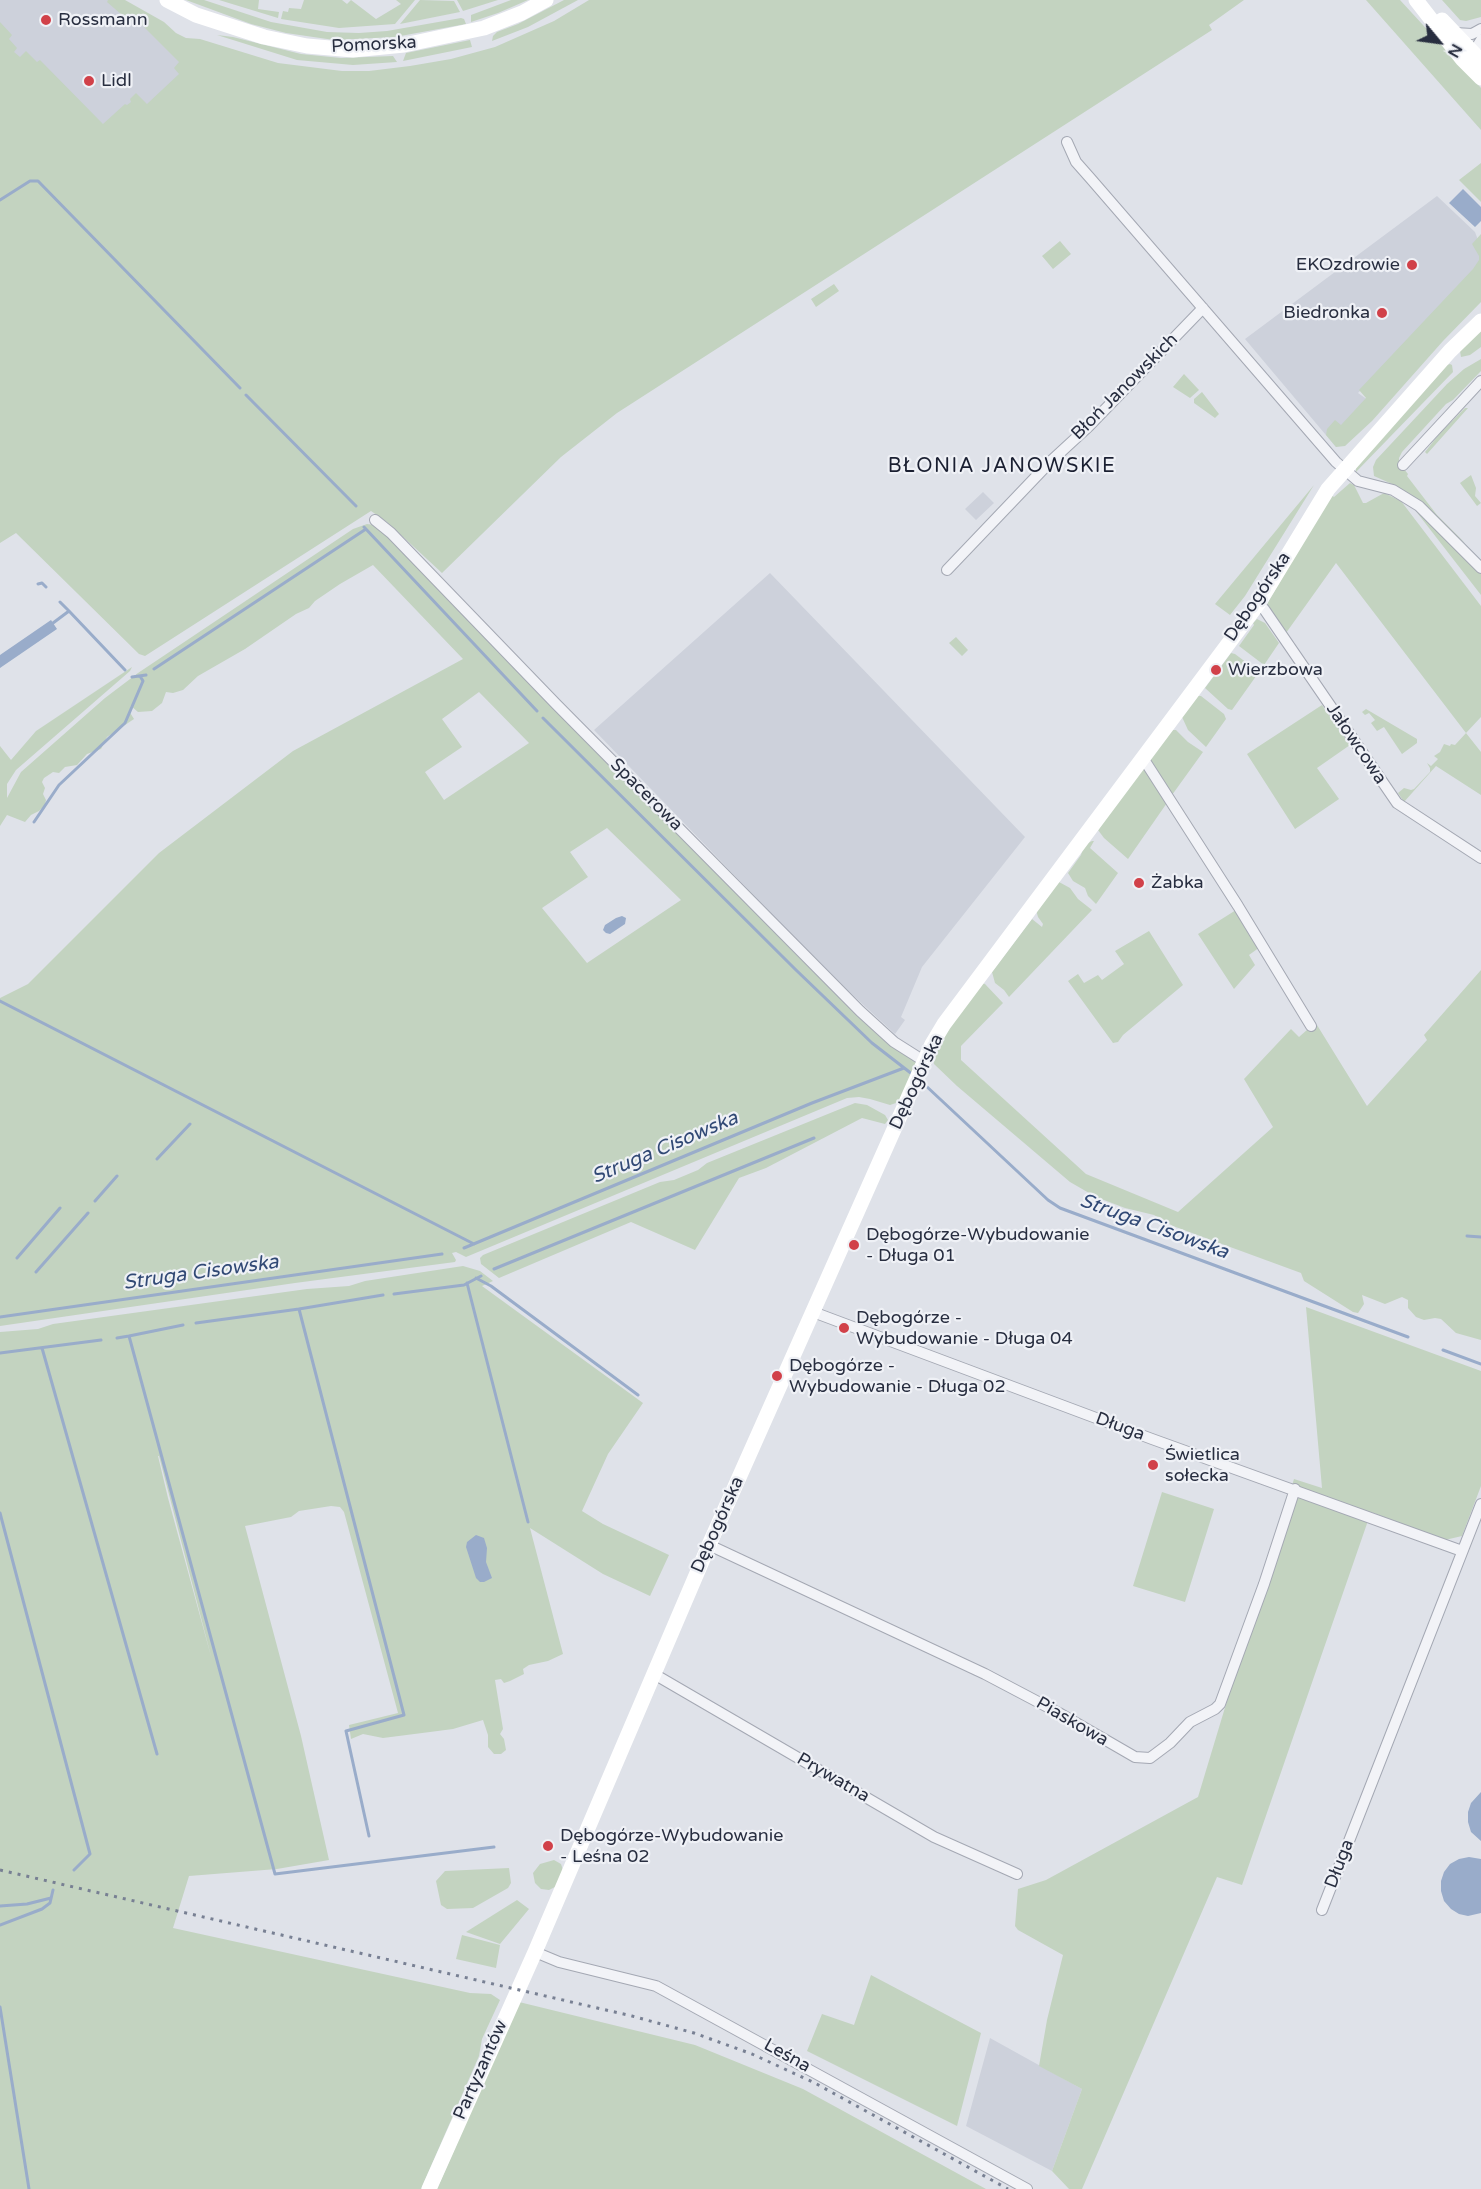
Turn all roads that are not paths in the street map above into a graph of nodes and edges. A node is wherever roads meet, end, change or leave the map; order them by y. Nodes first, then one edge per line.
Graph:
1 (167, 0) edge
2 (546, 0) edge
3 (1416, 0) edge
4 (1421, 0) edge
5 (1481, 28) edge
6 (1455, 33) junction
7 (1478, 51) edge
8 (1481, 78) edge
9 (1067, 142) dead end
10 (1203, 308) junction
11 (1481, 321) edge
12 (1481, 381) edge
13 (1403, 465) dead end
14 (1345, 470) junction
15 (375, 520) dead end
16 (1481, 568) edge
17 (947, 570) dead end
18 (1257, 604) junction
19 (1143, 758) junction
20 (1481, 858) edge
21 (1311, 1026) dead end
22 (924, 1061) junction
23 (813, 1312) junction
24 (1295, 1489) junction
25 (1481, 1504) edge
26 (709, 1545) junction
27 (1462, 1551) junction
28 (654, 1674) junction
29 (1017, 1874) dead end
30 (1322, 1910) dead end
31 (535, 1952) junction
32 (429, 2189) edge
33 (1027, 2189) edge

1 - 2 street, Pomorska
3 - 8 street
4 - 6 street
5 - 6 street
6 - 7 street
9 - 10 street
10 - 14 street
10 - 17 street, Błoń Janowskich
11 - 14 street, Dębogórska
12 - 13 street
14 - 16 street
14 - 18 street, Dębogórska
15 - 22 street, Spacerowa
18 - 19 street, Dębogórska
18 - 20 street, Jałowcowa
19 - 21 street
19 - 22 street, Dębogórska
22 - 23 street, Dębogórska
23 - 24 street, Długa
23 - 26 street, Dębogórska
24 - 26 street, Piaskowa
24 - 27 street, Długa
25 - 27 street, Długa
26 - 28 street, Dębogórska
27 - 30 street, Długa
28 - 29 street, Prywatna
28 - 31 street, Dębogórska
31 - 32 street, Partyzantów
31 - 33 street, Leśna

